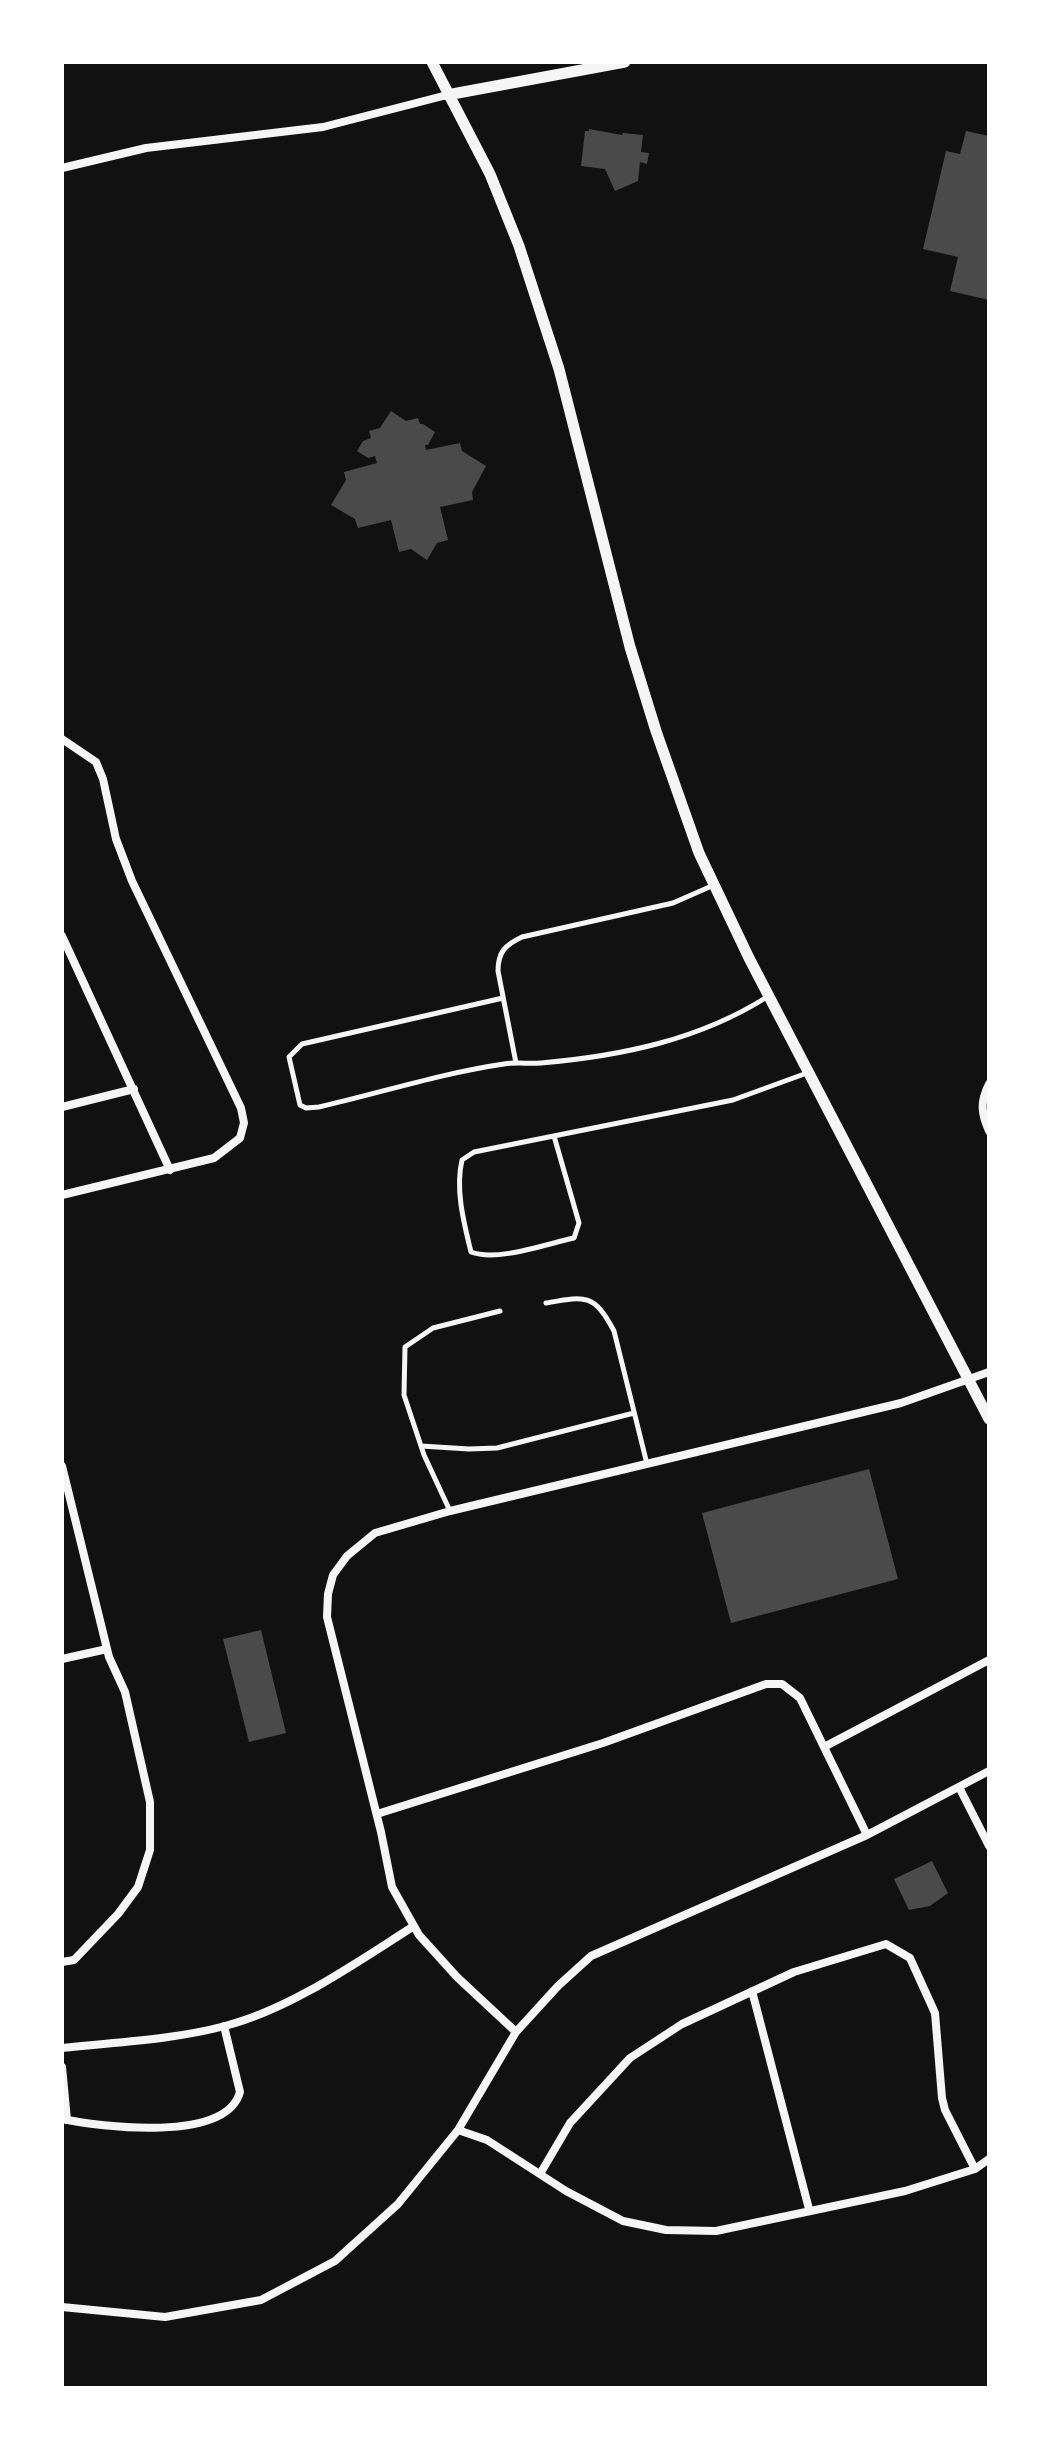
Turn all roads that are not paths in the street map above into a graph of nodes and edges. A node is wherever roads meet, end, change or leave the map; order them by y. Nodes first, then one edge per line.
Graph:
1 (432, 62) edge
2 (625, 62) edge
3 (447, 95) junction
4 (62, 168) edge
5 (65, 741) edge
6 (62, 754) edge
7 (714, 885) junction
8 (62, 936) edge
9 (768, 996) junction
10 (503, 998) junction
11 (516, 1063) junction
12 (808, 1073) junction
13 (989, 1084) edge
14 (134, 1089) junction
15 (62, 1107) edge
16 (989, 1131) edge
17 (554, 1136) junction
18 (170, 1170) junction
19 (62, 1195) edge
20 (546, 1303) dead end
21 (500, 1311) dead end
22 (989, 1372) edge
23 (968, 1381) junction
24 (634, 1413) junction
25 (989, 1419) edge
26 (421, 1446) junction
27 (647, 1464) junction
28 (62, 1466) edge
29 (450, 1511) junction
30 (107, 1649) junction
31 (62, 1659) edge
32 (989, 1660) edge
33 (824, 1747) junction
34 (989, 1771) edge
35 (959, 1787) junction
36 (377, 1814) junction
37 (867, 1835) junction
38 (989, 1846) edge
39 (414, 1926) junction
40 (62, 1962) edge
41 (752, 1991) junction
42 (224, 2026) junction
43 (516, 2032) junction
44 (62, 2048) edge
45 (62, 2067) edge
46 (65, 2120) edge
47 (458, 2130) junction
48 (989, 2159) edge
49 (975, 2169) junction
50 (540, 2174) junction
51 (809, 2209) junction
52 (62, 2307) edge

1 - 3 street
2 - 3 street
3 - 4 street
3 - 7 street
5 - 6 street
5 - 18 street
7 - 9 street
7 - 10 lane
8 - 14 street
9 - 11 lane
9 - 12 street
10 - 11 lane
10 - 11 lane
12 - 17 lane
12 - 23 street
13 - 16 street
14 - 15 street
14 - 18 street
17 - 17 lane
18 - 19 street
20 - 24 lane
21 - 26 lane
22 - 23 street
23 - 25 street
23 - 27 street
24 - 26 lane
24 - 27 lane
26 - 29 lane
27 - 29 street
28 - 30 street
29 - 36 street
30 - 31 street
30 - 40 street
32 - 33 street
33 - 36 street
33 - 37 street
34 - 35 street
35 - 37 street
35 - 38 street
36 - 39 street
37 - 43 street
39 - 42 street
39 - 43 street
41 - 49 street
41 - 50 street
41 - 51 street
42 - 44 street
42 - 46 street
43 - 47 street
45 - 46 street
47 - 50 street
47 - 52 street
48 - 49 street
49 - 51 street
50 - 51 street

